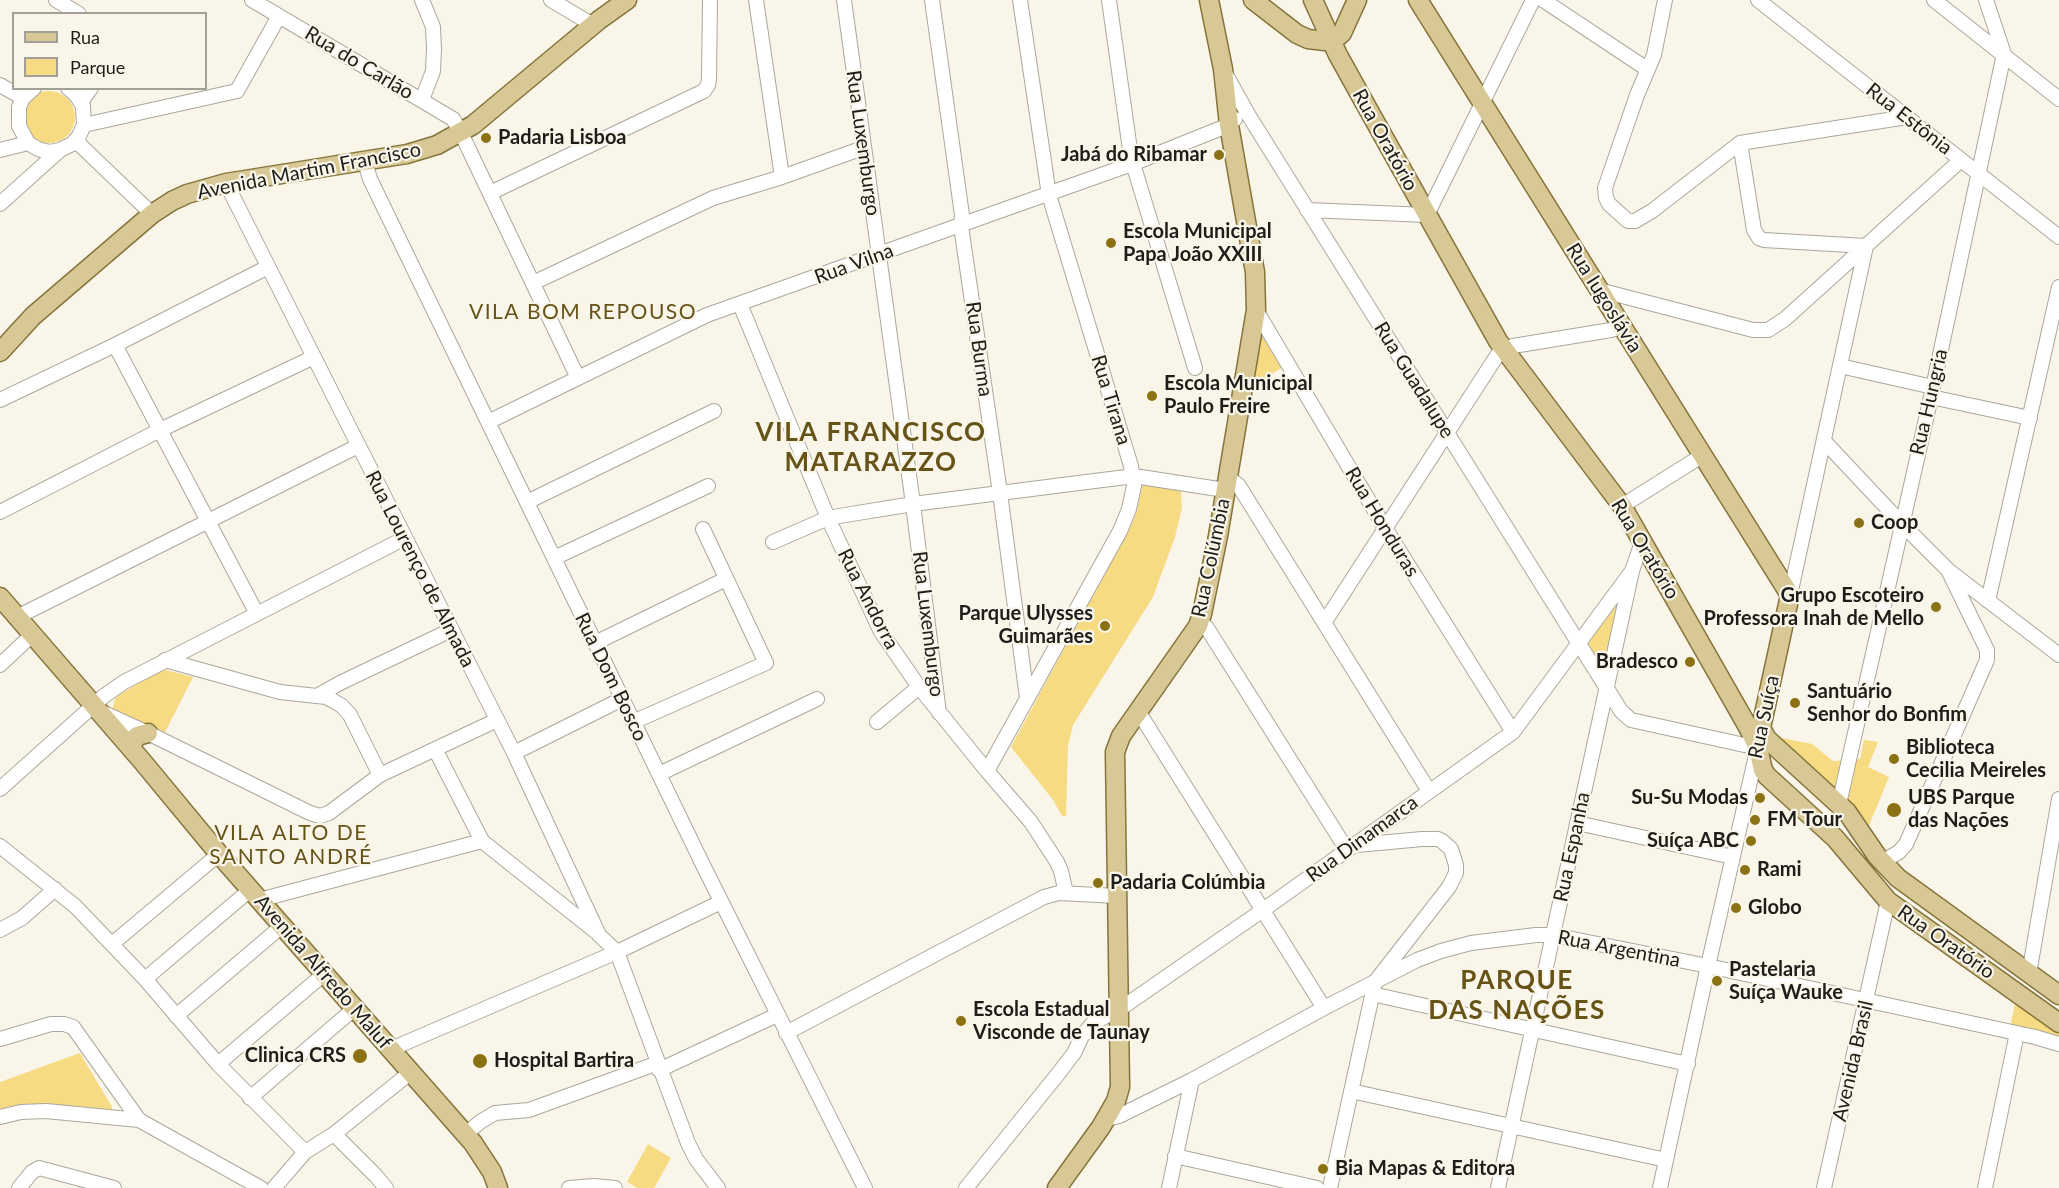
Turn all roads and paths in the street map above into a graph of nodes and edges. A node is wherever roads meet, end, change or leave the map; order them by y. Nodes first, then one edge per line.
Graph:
1 (56, 0) edge
2 (252, 0) edge
3 (422, 0) edge
4 (627, 0) edge
5 (710, 0) edge
6 (756, 0) edge
7 (844, 0) edge
8 (932, 0) edge
9 (1020, 0) edge
10 (1109, 0) edge
11 (1209, 0) edge
12 (1253, 0) edge
13 (1313, 0) edge
14 (1357, 0) edge
15 (1418, 0) edge
16 (1533, 0) edge
17 (1543, 0) edge
18 (1665, 0) edge
19 (1758, 0) edge
20 (1934, 0) edge
21 (1986, 0) edge
22 (555, 1) edge
23 (76, 12) edge
24 (279, 16) junction
25 (593, 25) junction
26 (1328, 32) junction
27 (2004, 54) junction
28 (1223, 69) junction
29 (1647, 69) junction
30 (0, 85) edge
31 (32, 90) edge
32 (70, 90) edge
33 (90, 90) edge
34 (23, 98) junction
35 (2059, 99) edge
36 (422, 100) junction
37 (81, 102) junction
38 (1482, 103) junction
39 (1249, 116) junction
40 (1907, 117) junction
41 (84, 125) junction
42 (1228, 125) junction
43 (461, 133) junction
44 (75, 141) junction
45 (28, 143) junction
46 (1740, 143) junction
47 (863, 148) junction
48 (0, 150) edge
49 (60, 150) junction
50 (1961, 160) junction
51 (365, 162) junction
52 (1132, 164) junction
53 (1979, 174) junction
54 (782, 177) junction
55 (226, 183) junction
56 (490, 193) junction
57 (1049, 195) junction
58 (0, 204) edge
59 (1307, 210) junction
60 (152, 214) junction
61 (1427, 215) junction
62 (960, 226) junction
63 (2059, 237) edge
64 (1866, 246) junction
65 (878, 255) junction
66 (268, 267) junction
67 (533, 283) junction
68 (2059, 287) edge
69 (1599, 290) junction
70 (740, 304) junction
71 (1256, 310) junction
72 (1623, 327) junction
73 (115, 345) junction
74 (1504, 350) junction
75 (0, 352) edge
76 (314, 357) junction
77 (1840, 366) junction
78 (1196, 368) dead end
79 (578, 378) junction
80 (1932, 392) junction
81 (0, 400) edge
82 (714, 411) dead end
83 (2030, 418) junction
84 (488, 422) junction
85 (160, 430) junction
86 (1447, 433) junction
87 (1824, 441) junction
88 (358, 446) junction
89 (1703, 455) junction
90 (1134, 476) junction
91 (1226, 483) junction
92 (708, 486) dead end
93 (1000, 493) junction
94 (527, 502) junction
95 (913, 504) junction
96 (1622, 506) junction
97 (0, 512) edge
98 (828, 518) junction
99 (209, 522) junction
100 (1902, 524) junction
101 (1385, 528) junction
102 (703, 529) dead end
103 (405, 538) junction
104 (773, 542) dead end
105 (1642, 542) junction
106 (554, 558) junction
107 (1948, 570) junction
108 (726, 579) junction
109 (1790, 595) junction
110 (0, 597) edge
111 (1985, 598) junction
112 (1619, 600) junction
113 (1968, 612) junction
114 (256, 614) junction
115 (18, 617) junction
116 (1200, 621) junction
117 (1324, 623) junction
118 (451, 630) junction
119 (33, 634) junction
120 (595, 643) junction
121 (1578, 644) junction
122 (2059, 655) edge
123 (165, 660) junction
124 (0, 665) edge
125 (919, 687) junction
126 (1607, 689) junction
127 (317, 696) junction
128 (1027, 698) junction
129 (622, 699) junction
130 (817, 699) dead end
131 (96, 708) junction
132 (1138, 711) junction
133 (939, 713) junction
134 (1600, 718) junction
135 (497, 720) junction
136 (1631, 720) junction
137 (633, 722) junction
138 (877, 722) dead end
139 (1761, 728) junction
140 (1513, 732) junction
141 (148, 733) junction
142 (130, 747) junction
143 (1758, 748) junction
144 (435, 749) junction
145 (514, 753) junction
146 (987, 771) junction
147 (659, 774) junction
148 (380, 775) junction
149 (0, 789) edge
150 (1429, 791) junction
151 (2059, 799) edge
152 (1839, 804) junction
153 (1577, 823) junction
154 (482, 841) junction
155 (0, 846) edge
156 (1351, 848) junction
157 (219, 854) junction
158 (1733, 857) junction
159 (1882, 862) junction
160 (55, 889) junction
161 (1066, 893) junction
162 (254, 895) junction
163 (1118, 896) junction
164 (1888, 901) junction
165 (721, 902) junction
166 (1263, 910) junction
167 (1913, 919) junction
168 (282, 926) junction
169 (0, 930) edge
170 (599, 934) junction
171 (1881, 934) junction
172 (1553, 935) junction
173 (112, 945) junction
174 (617, 952) junction
175 (1708, 966) junction
176 (324, 974) junction
177 (2029, 974) junction
178 (145, 979) junction
179 (1374, 988) junction
180 (2059, 995) edge
181 (1866, 1000) junction
182 (355, 1008) junction
183 (1324, 1008) junction
184 (1120, 1009) junction
185 (777, 1015) junction
186 (176, 1016) junction
187 (2059, 1023) edge
188 (1532, 1030) junction
189 (786, 1033) junction
190 (2018, 1033) junction
191 (0, 1039) edge
192 (2059, 1044) edge
193 (391, 1049) junction
194 (218, 1064) junction
195 (1688, 1064) junction
196 (658, 1066) junction
197 (411, 1072) junction
198 (1186, 1083) junction
199 (1351, 1091) junction
200 (250, 1098) junction
201 (1116, 1101) junction
202 (1138, 1106) junction
203 (0, 1117) edge
204 (1106, 1119) junction
205 (139, 1120) junction
206 (1512, 1126) junction
207 (334, 1134) junction
208 (466, 1134) junction
209 (305, 1152) junction
210 (1176, 1156) junction
211 (1666, 1160) junction
212 (95, 1185) edge
213 (18, 1188) edge
214 (114, 1188) edge
215 (261, 1188) edge
216 (274, 1188) edge
217 (386, 1188) edge
218 (498, 1188) edge
219 (569, 1188) edge
220 (615, 1188) edge
221 (718, 1188) edge
222 (865, 1188) edge
223 (966, 1188) edge
224 (1057, 1188) edge
225 (1168, 1188) edge
226 (1317, 1188) edge
227 (1330, 1188) edge
228 (1498, 1188) edge
229 (1660, 1188) edge
230 (1824, 1188) edge
231 (1985, 1188) edge

1 - 23 street
2 - 24 street, Rua do Carlão
3 - 36 street
4 - 25 main road, Avenida Martim Francisco
5 - 56 street
6 - 54 street
7 - 47 street, Rua Luxemburgo
8 - 62 street, Rua Burma
9 - 57 street, Rua Tirana
10 - 52 street
11 - 28 main road, Rua Colúmbia
12 - 26 main road
13 - 26 main road, Rua Oratório
14 - 26 main road
15 - 38 main road, Rua Iugoslávia
16 - 38 street
17 - 29 street
18 - 29 street
19 - 40 street, Rua Estônia
20 - 27 street
21 - 27 street
22 - 25 street
24 - 36 street, Rua do Carlão
24 - 41 street
25 - 43 main road, Avenida Martim Francisco
26 - 61 main road, Rua Oratório
27 - 35 street
27 - 53 street, Rua Hungria
28 - 39 street, Rua Guadalupe
28 - 42 main road, Rua Colúmbia
29 - 46 street
30 - 34 street
31 - 34 street
32 - 37 street
33 - 37 street
34 - 45 street
36 - 43 street, Rua do Carlão
37 - 41 street
38 - 61 street
38 - 69 main road, Rua Iugoslávia
39 - 42 street
39 - 59 street, Rua Guadalupe
40 - 46 street
40 - 50 street, Rua Estônia
41 - 44 street
42 - 52 street, Rua Vilna
42 - 71 main road, Rua Colúmbia
43 - 51 main road, Avenida Martim Francisco
43 - 56 street, Rua do Carlão
44 - 49 street
44 - 60 street
45 - 48 street
45 - 49 street
46 - 64 street
47 - 54 street
47 - 65 street, Rua Luxemburgo
49 - 58 street
50 - 53 street, Rua Estônia
50 - 64 street
51 - 55 main road, Avenida Martim Francisco
51 - 84 street, Rua Dom Bosco
52 - 57 street, Rua Vilna
52 - 78 street
53 - 63 street, Rua Estônia
53 - 80 street, Rua Hungria
54 - 67 street
55 - 60 main road, Avenida Martim Francisco
55 - 66 street, Rua Lourenço de Almada
56 - 67 street, Rua do Carlão
57 - 62 street, Rua Vilna
57 - 90 street, Rua Tirana
59 - 61 street
59 - 86 street, Rua Guadalupe
60 - 75 main road, Avenida Martim Francisco
61 - 74 main road, Rua Oratório
62 - 65 street, Rua Vilna
62 - 93 street, Rua Burma
64 - 69 street
64 - 77 street, Rua Suíça
65 - 70 street, Rua Vilna
65 - 95 street, Rua Luxemburgo
66 - 73 street
66 - 76 street, Rua Lourenço de Almada
67 - 79 street, Rua do Carlão
68 - 83 street
69 - 72 main road, Rua Iugoslávia
70 - 79 street, Rua Vilna
70 - 98 street, Rua Andorra
71 - 91 main road, Rua Colúmbia
71 - 101 street, Rua Honduras
72 - 74 street
72 - 89 main road, Rua Iugoslávia
73 - 81 street
73 - 85 street
74 - 86 street
74 - 96 main road, Rua Oratório
76 - 85 street
76 - 88 street, Rua Lourenço de Almada
77 - 80 street
77 - 87 street, Rua Suíça
79 - 84 street, Rua Vilna
80 - 83 street
80 - 100 street, Rua Hungria
82 - 94 street
83 - 111 street
84 - 94 street, Rua Dom Bosco
85 - 97 street
85 - 99 street
86 - 101 street
86 - 121 street, Rua Guadalupe
87 - 100 street
87 - 109 street, Rua Suíça
88 - 99 street
88 - 103 street, Rua Lourenço de Almada
89 - 96 street
89 - 109 main road, Rua Iugoslávia
90 - 91 street
90 - 93 street
90 - 128 street, Rua Tirana
91 - 116 main road, Rua Colúmbia
91 - 117 street
92 - 106 street
93 - 95 street
93 - 128 street, Rua Burma
94 - 106 street, Rua Dom Bosco
95 - 98 street
95 - 133 street, Rua Luxemburgo
96 - 105 main road, Rua Oratório
98 - 104 street
98 - 125 street, Rua Andorra
99 - 114 street
99 - 115 street
100 - 107 street
100 - 152 street, Rua Hungria
101 - 117 street
101 - 140 street, Rua Honduras
102 - 108 street
103 - 114 street
103 - 118 street, Rua Lourenço de Almada
105 - 112 street, Rua Espanha
105 - 143 main road, Rua Oratório
106 - 120 street, Rua Dom Bosco
107 - 111 street
107 - 113 street
108 - 120 street
108 - 137 street
109 - 139 main road, Rua Suíça
110 - 115 main road, Avenida Alfredo Maluf
111 - 113 street
111 - 122 street
112 - 121 street, Rua Dinamarca
112 - 126 street, Rua Espanha
113 - 159 street
114 - 123 street
115 - 119 main road, Avenida Alfredo Maluf
116 - 132 main road, Rua Colúmbia
116 - 156 street
117 - 150 street
118 - 127 street
118 - 135 street, Rua Lourenço de Almada
119 - 124 street
119 - 131 main road, Avenida Alfredo Maluf
120 - 129 street, Rua Dom Bosco
121 - 126 street, Rua Guadalupe
121 - 140 street, Rua Dinamarca
123 - 127 street
123 - 131 street
125 - 133 street, Rua Andorra
125 - 138 street
126 - 134 street, Rua Espanha
126 - 136 street, Rua Guadalupe
127 - 148 street
128 - 146 street, Rua Tirana
129 - 137 street, Rua Dom Bosco
129 - 145 street
130 - 147 street
131 - 141 street
131 - 142 main road, Avenida Alfredo Maluf
131 - 149 street
132 - 163 main road, Rua Colúmbia
132 - 166 street
133 - 146 street, Rua Andorra
134 - 136 street
134 - 153 street, Rua Espanha
135 - 144 street
135 - 145 street, Rua Lourenço de Almada
136 - 143 street
137 - 147 street, Rua Dom Bosco
139 - 143 street, Rua Suíça
139 - 152 main road, Rua Oratório
140 - 150 street, Rua Dinamarca
141 - 142 main road
141 - 148 street
142 - 157 main road, Avenida Alfredo Maluf
143 - 158 street, Rua Suíça
143 - 164 main road, Rua Oratório
144 - 148 street
144 - 154 street
145 - 170 street, Rua Lourenço de Almada
146 - 161 street, Rua Andorra
147 - 165 street, Rua Dom Bosco
150 - 156 street, Rua Dinamarca
151 - 177 street
152 - 159 main road, Rua Oratório
153 - 158 street
153 - 172 street, Rua Espanha
154 - 162 street
154 - 170 street
155 - 160 street
156 - 166 street, Rua Dinamarca
156 - 179 street
157 - 162 main road, Avenida Alfredo Maluf
157 - 173 street
158 - 175 street, Rua Suíça
159 - 177 main road, Rua Oratório
160 - 169 street
160 - 173 street
161 - 163 street
161 - 189 street
162 - 168 main road, Avenida Alfredo Maluf
162 - 178 street
163 - 184 main road, Rua Colúmbia
164 - 167 main road, Rua Oratório
164 - 171 street, Avenida Brasil
165 - 174 street
165 - 185 street, Rua Dom Bosco
166 - 183 street
166 - 184 street, Rua Dinamarca
167 - 171 street
167 - 187 main road, Rua Oratório
168 - 176 main road, Avenida Alfredo Maluf
168 - 186 street
170 - 174 street, Rua Lourenço de Almada
171 - 181 street, Avenida Brasil
172 - 175 street, Rua Argentina
172 - 179 street, Rua Argentina
172 - 188 street, Rua Espanha
173 - 178 street
174 - 193 street
174 - 196 street
175 - 181 street, Rua Argentina
175 - 195 street, Rua Suíça
176 - 182 main road, Avenida Alfredo Maluf
176 - 194 street
177 - 180 main road, Rua Oratório
178 - 186 street
179 - 183 street, Rua Argentina
179 - 188 street
179 - 199 street
181 - 190 street, Rua Argentina
181 - 230 street, Avenida Brasil
182 - 193 main road, Avenida Alfredo Maluf
182 - 200 street
183 - 198 street, Rua Argentina
184 - 201 main road, Rua Colúmbia
184 - 223 street, Rua Dinamarca
185 - 189 street, Rua Dom Bosco
185 - 196 street
186 - 194 street
188 - 195 street
188 - 206 street, Rua Espanha
189 - 222 street, Rua Dom Bosco
190 - 192 street, Rua Argentina
190 - 231 street
191 - 205 street
193 - 197 main road, Avenida Alfredo Maluf
194 - 200 street
195 - 211 street, Rua Suíça
196 - 208 street
196 - 221 street
197 - 207 street
197 - 208 main road, Avenida Alfredo Maluf
198 - 202 street, Rua Argentina
198 - 210 street
199 - 206 street
199 - 227 street
200 - 209 street
201 - 202 street
201 - 204 main road, Rua Colúmbia
202 - 204 street, Rua Argentina
203 - 205 street
204 - 224 main road, Rua Colúmbia
205 - 215 street
206 - 211 street
206 - 228 street, Rua Espanha
207 - 209 street
207 - 217 street
208 - 218 main road, Avenida Alfredo Maluf
209 - 216 street
210 - 225 street
210 - 226 street
211 - 229 street, Rua Suíça
212 - 213 street
212 - 214 street
219 - 220 street

